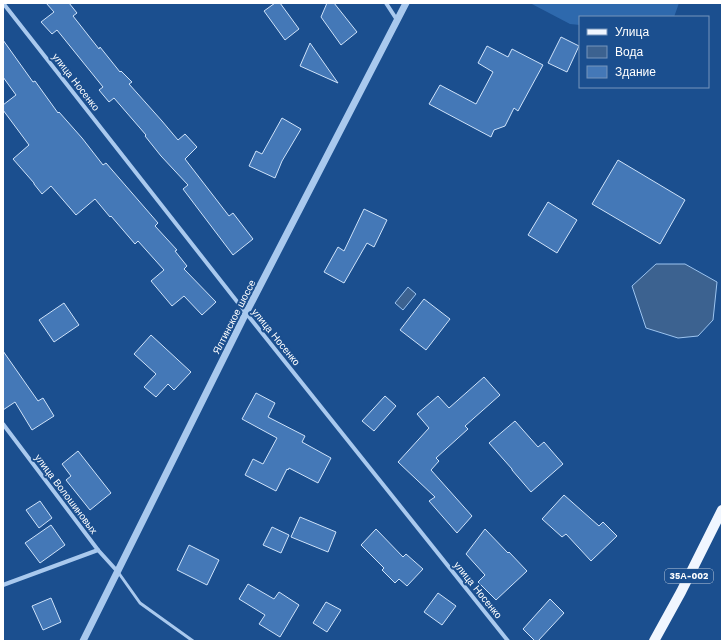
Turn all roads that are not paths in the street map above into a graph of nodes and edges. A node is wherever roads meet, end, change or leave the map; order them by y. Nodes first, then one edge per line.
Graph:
1 (3, 3) edge
2 (386, 3) edge
3 (406, 3) edge
4 (398, 20) junction
5 (246, 313) junction
6 (3, 424) edge
7 (722, 510) edge
8 (98, 550) junction
9 (118, 572) junction
10 (3, 585) edge
11 (83, 641) edge
12 (194, 641) edge
13 (508, 641) edge
14 (654, 641) edge

1 - 5 street, улица Носенко
2 - 4 street
3 - 4 street, Ялтинское шоссе
4 - 5 street, Ялтинское шоссе
5 - 9 street, Ялтинское шоссе
5 - 13 street, улица Носенко
6 - 8 street, улица Волошиновых
7 - 14 main road, 35А-002
8 - 9 street, улица Волошиновых
8 - 10 street
9 - 11 street, Ялтинское шоссе
9 - 12 lane

